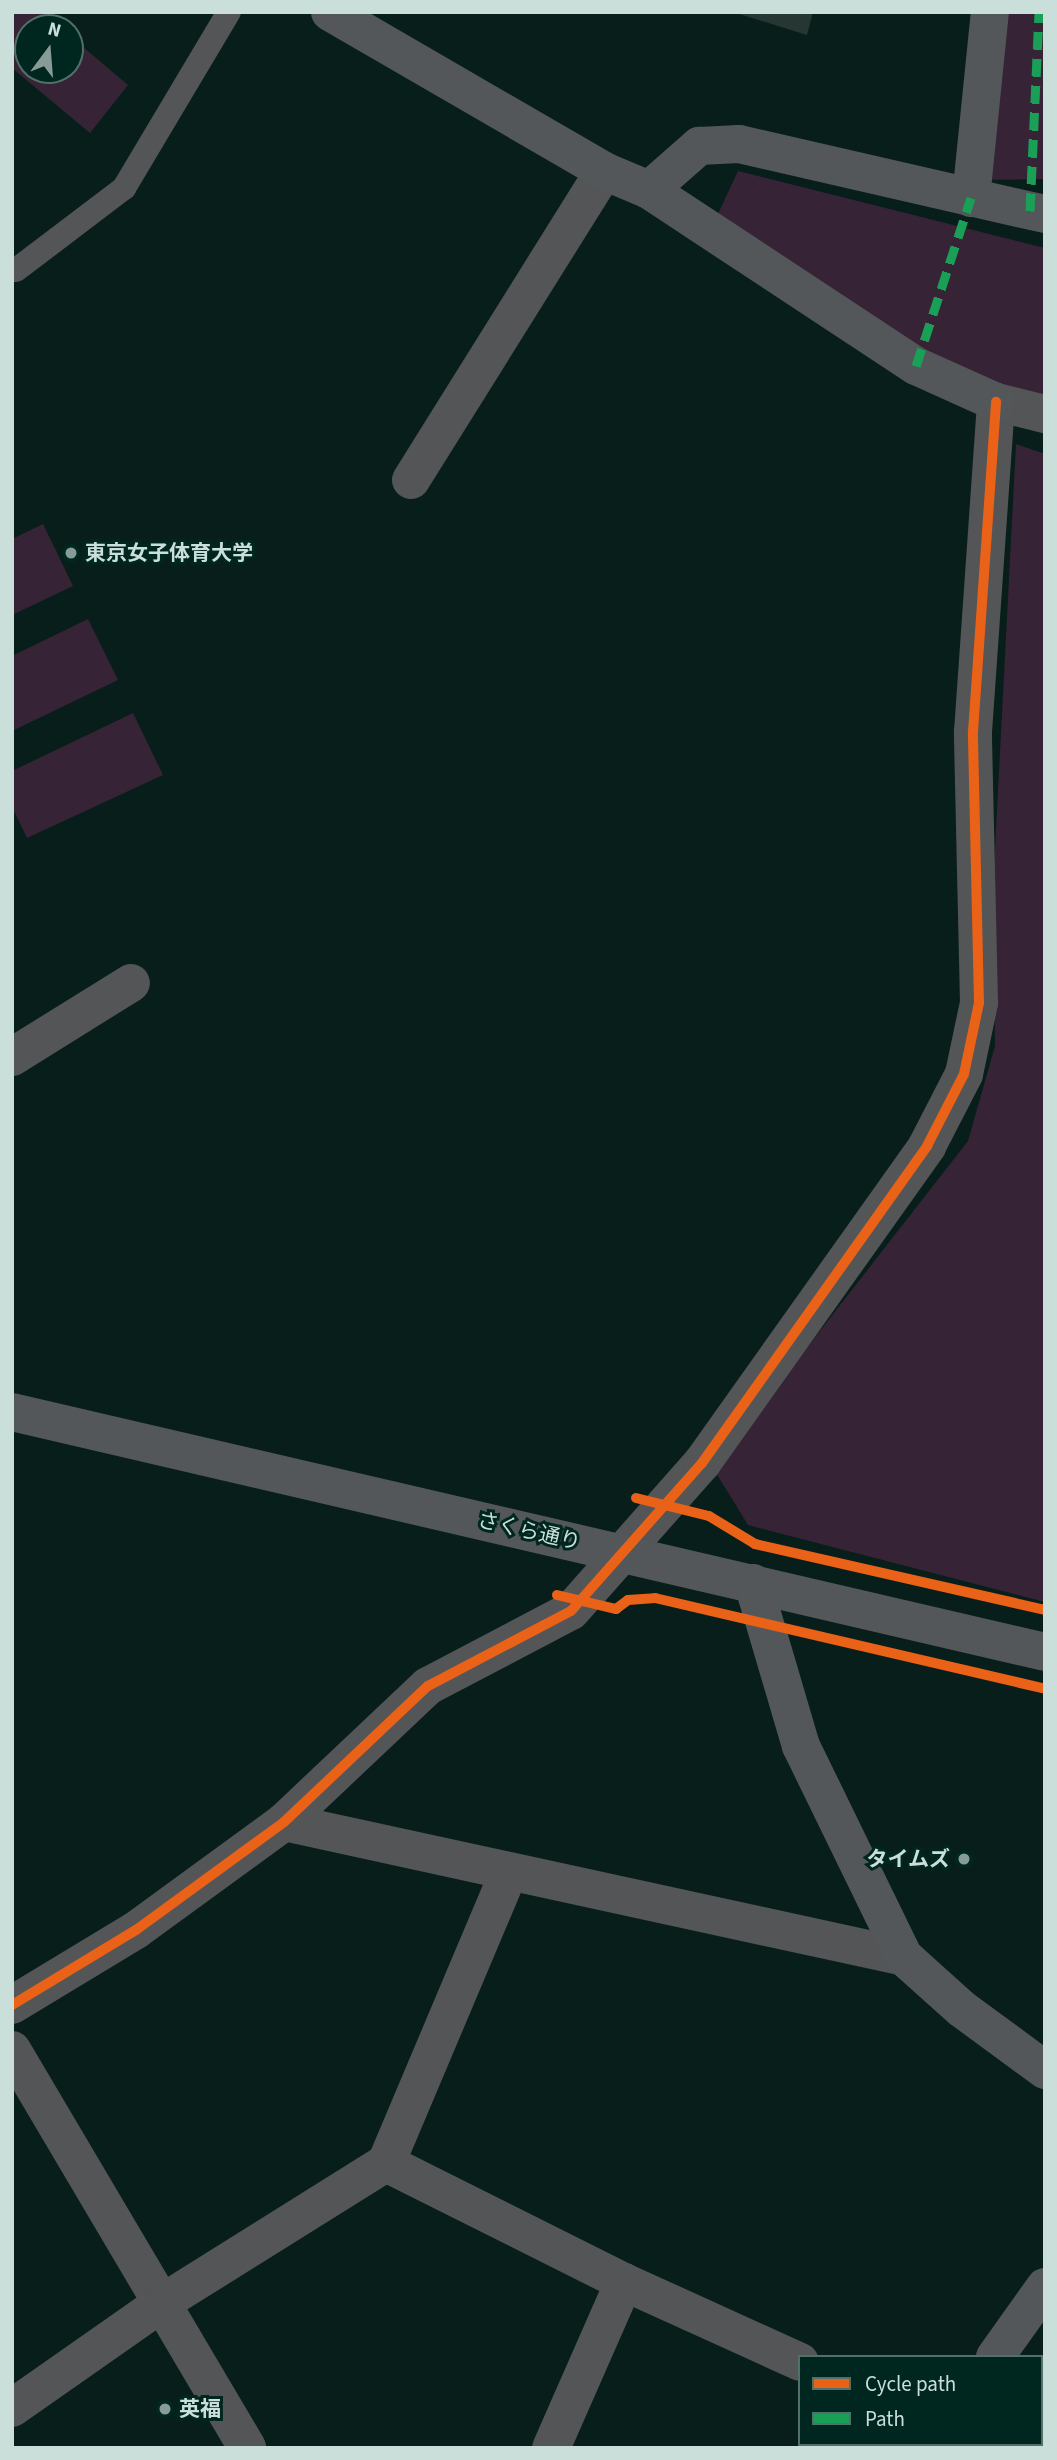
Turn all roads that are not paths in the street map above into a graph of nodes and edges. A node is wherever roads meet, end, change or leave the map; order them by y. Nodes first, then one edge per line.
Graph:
1 (229, 12) edge
2 (330, 12) edge
3 (990, 12) edge
4 (604, 171) junction
5 (649, 190) junction
6 (971, 198) junction
7 (1045, 214) edge
8 (16, 270) dead end
9 (996, 402) junction
10 (1045, 414) edge
11 (411, 480) dead end
12 (131, 983) dead end
13 (12, 1057) edge
14 (12, 1412) edge
15 (627, 1554) junction
16 (753, 1583) junction
17 (1045, 1652) edge
18 (285, 1822) junction
19 (509, 1871) junction
20 (904, 1957) junction
21 (12, 2005) edge
22 (12, 2050) edge
23 (1045, 2070) edge
24 (386, 2163) junction
25 (624, 2282) junction
26 (1045, 2287) edge
27 (165, 2301) junction
28 (996, 2355) edge
29 (798, 2361) edge
30 (12, 2408) edge
31 (247, 2448) edge
32 (551, 2448) edge

1 - 8 lane
2 - 4 street
3 - 6 street
4 - 5 street
4 - 11 street
5 - 6 street
5 - 9 street
6 - 7 street
9 - 10 street
9 - 15 street
12 - 13 street
14 - 15 street, さくら通り
15 - 16 street, さくら通り
15 - 18 street
16 - 17 street, さくら通り
16 - 20 street
18 - 19 street
18 - 21 street
19 - 20 street
19 - 24 street
20 - 23 street
22 - 27 street
24 - 25 street
24 - 27 street
25 - 29 street
25 - 32 street
26 - 28 street
27 - 30 street
27 - 31 street

